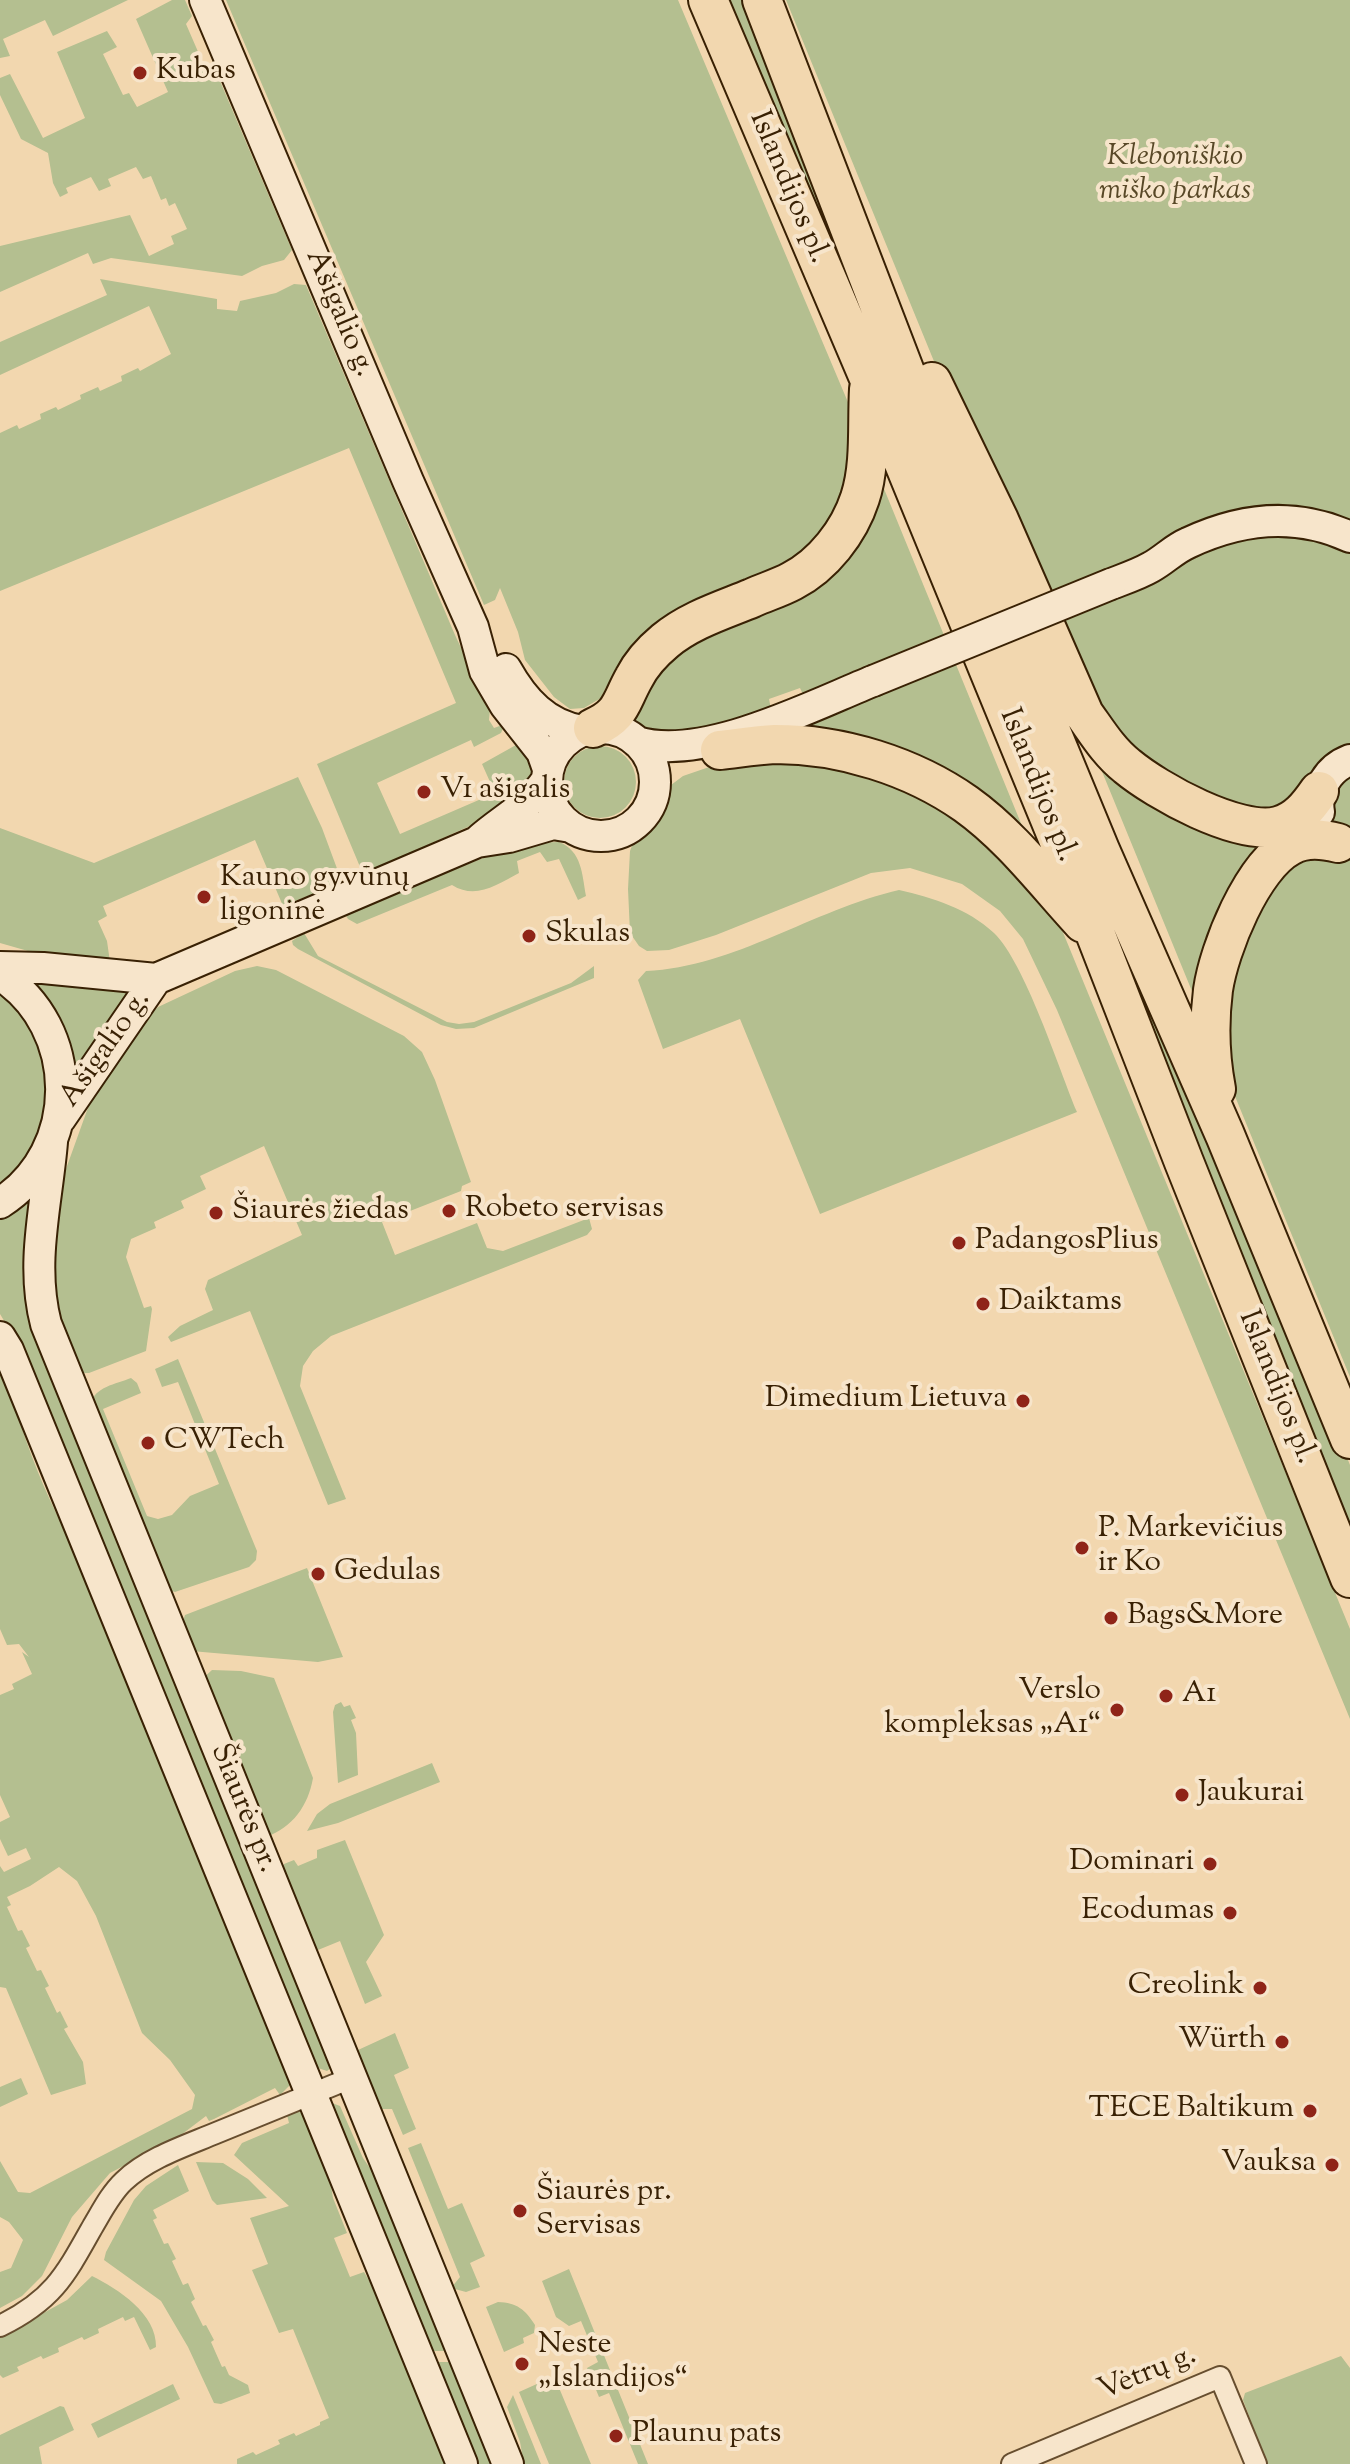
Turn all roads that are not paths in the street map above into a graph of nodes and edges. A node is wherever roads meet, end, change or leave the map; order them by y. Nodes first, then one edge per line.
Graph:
1 (205, 0) edge
2 (708, 0) edge
3 (762, 0) edge
4 (826, 164) junction
5 (869, 378) junction
6 (1350, 537) edge
7 (1350, 558) edge
8 (1150, 568) junction
9 (473, 627) junction
10 (588, 729) junction
11 (733, 741) junction
12 (637, 742) junction
13 (1350, 760) edge
14 (547, 775) junction
15 (1319, 791) junction
16 (654, 793) junction
17 (571, 827) junction
18 (477, 842) junction
19 (1344, 845) edge
20 (1097, 939) junction
21 (0, 967) edge
22 (0, 975) edge
23 (156, 979) junction
24 (56, 1131) junction
25 (1225, 1135) junction
26 (0, 1203) edge
27 (0, 1337) edge
28 (1350, 1439) edge
29 (1350, 1578) edge
30 (351, 2078) junction
31 (312, 2094) junction
32 (0, 2326) edge
33 (462, 2464) edge
34 (508, 2464) edge
35 (1012, 2464) edge
36 (1256, 2464) edge

1 - 9 main road, Ašigalio g.
2 - 5 highway, Islandijos pl.
3 - 4 highway, Islandijos pl.
4 - 15 highway
4 - 25 highway, Islandijos pl.
5 - 10 highway
5 - 20 highway, Islandijos pl.
6 - 8 main road
7 - 8 main road
8 - 11 main road, bridge
9 - 10 main road, Ašigalio g.
9 - 14 main road, Ašigalio g.
10 - 12 main road
10 - 14 main road
11 - 12 main road
11 - 16 main road
11 - 20 highway
12 - 16 main road
13 - 15 main road
14 - 17 main road
14 - 18 main road, Ašigalio g.
15 - 19 main road
16 - 17 main road
17 - 18 main road, Ašigalio g.
18 - 23 main road, Ašigalio g.
19 - 25 highway
20 - 29 highway, Islandijos pl.
21 - 23 main road, Ašigalio g.
22 - 24 main road, Šiaurės pr.
23 - 24 main road, Ašigalio g.
24 - 26 main road, Ašigalio g.
24 - 30 main road, Šiaurės pr.
25 - 28 highway, Islandijos pl.
27 - 31 main road, Šiaurės pr.
30 - 31 street
30 - 34 main road, Šiaurės pr.
31 - 32 street
31 - 33 main road, Šiaurės pr.
35 - 36 street, Vėtrų g.

